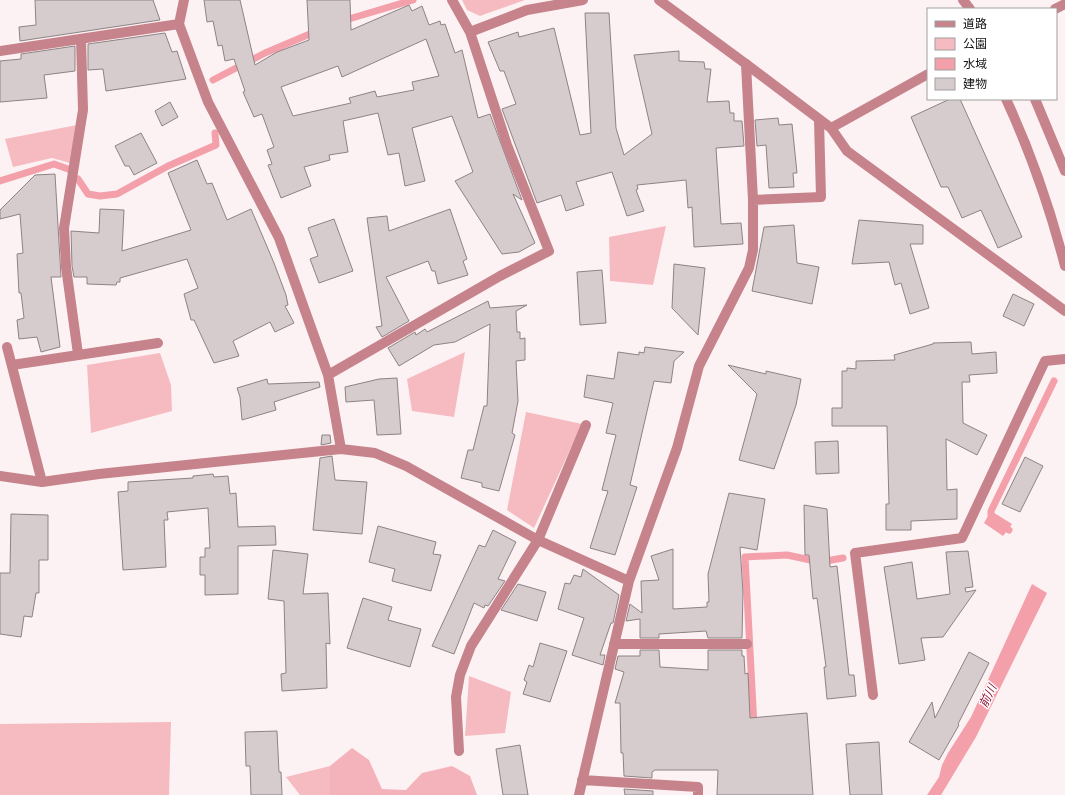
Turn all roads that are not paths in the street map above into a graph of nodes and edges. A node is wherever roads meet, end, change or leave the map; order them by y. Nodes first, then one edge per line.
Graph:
1 (184, 0) edge
2 (452, 0) edge
3 (583, 0) edge
4 (659, 0) edge
5 (963, 0) edge
6 (969, 8) edge
7 (179, 24) junction
8 (470, 32) junction
9 (81, 39) junction
10 (0, 51) edge
11 (746, 64) junction
12 (927, 75) edge
13 (1006, 100) edge
14 (1035, 100) edge
15 (819, 120) junction
16 (830, 128) junction
17 (1065, 172) edge
18 (753, 200) junction
19 (1065, 266) edge
20 (1065, 311) edge
21 (158, 343) dead end
22 (7, 348) dead end
23 (78, 354) junction
24 (1065, 359) edge
25 (12, 365) junction
26 (328, 375) junction
27 (586, 425) dead end
28 (341, 449) junction
29 (0, 476) edge
30 (42, 482) junction
31 (538, 540) junction
32 (629, 581) junction
33 (614, 644) junction
34 (747, 644) dead end
35 (873, 695) dead end
36 (459, 751) dead end
37 (582, 780) junction
38 (579, 795) edge
39 (698, 795) edge

1 - 7 street
2 - 8 street
3 - 8 street
4 - 11 street
5 - 6 street
7 - 9 street
7 - 26 street
8 - 26 street
9 - 10 street
9 - 23 street
11 - 15 street
11 - 18 street
12 - 16 street
13 - 19 street
14 - 17 street
15 - 16 street
15 - 18 street
16 - 20 street
18 - 32 street
21 - 23 street
22 - 25 street
23 - 25 street
24 - 35 street
25 - 30 street
26 - 28 street
27 - 31 street
28 - 30 street
28 - 31 street
29 - 30 street
31 - 32 street
31 - 36 street
32 - 33 street
33 - 34 street
33 - 37 street
37 - 38 street
37 - 39 street

